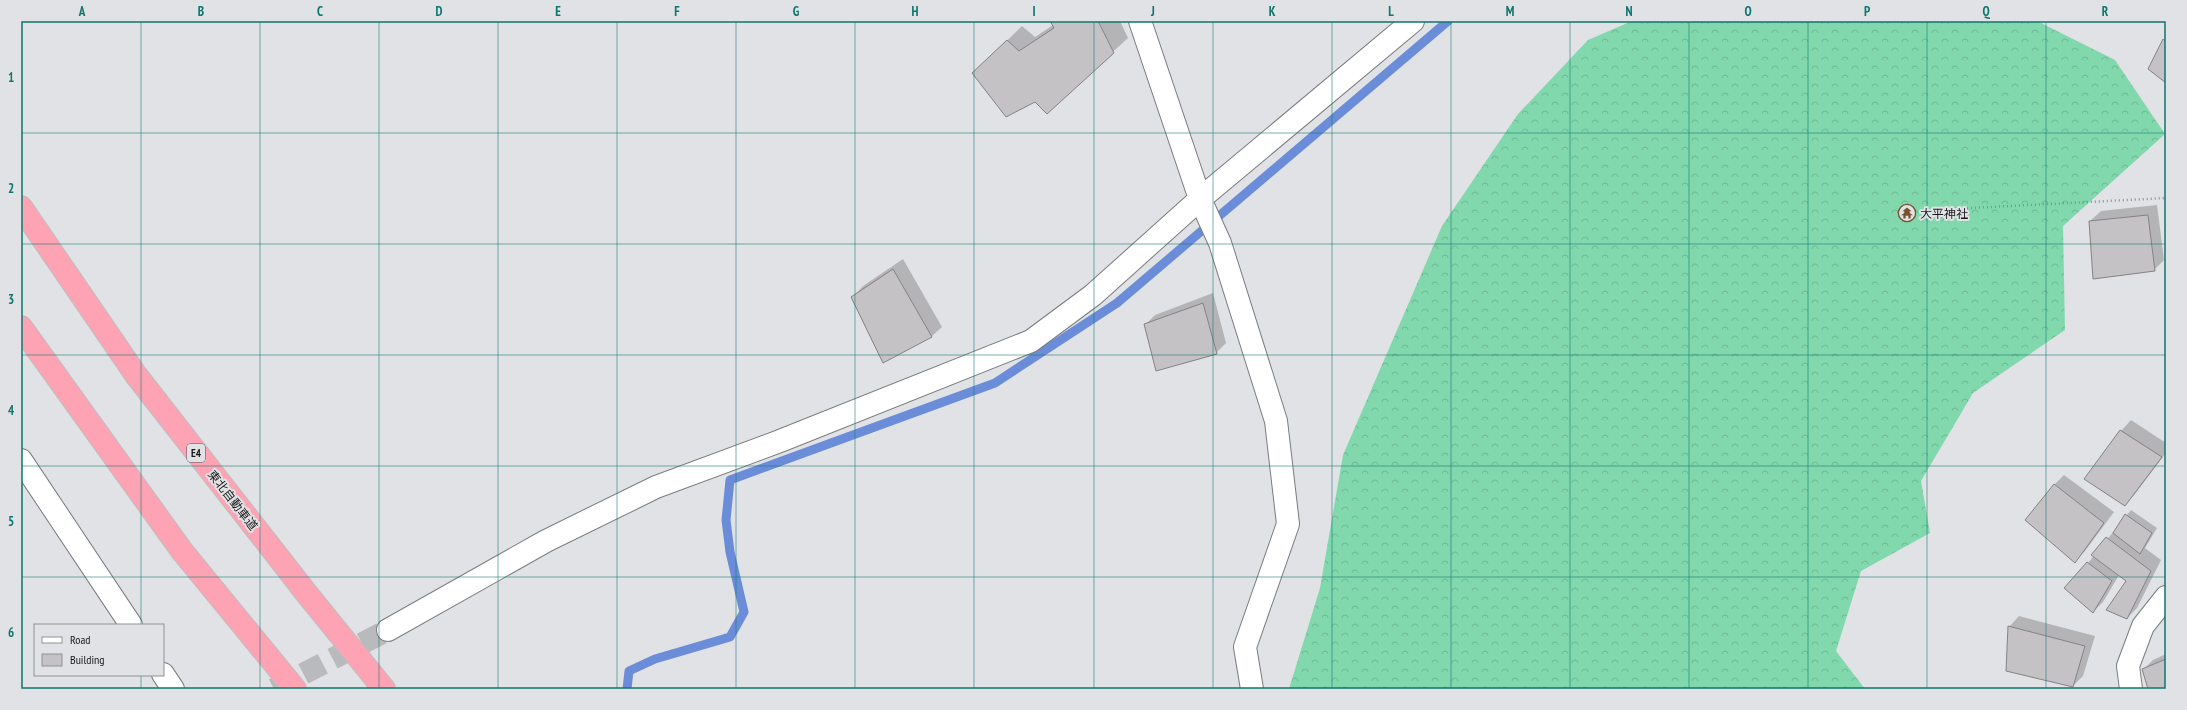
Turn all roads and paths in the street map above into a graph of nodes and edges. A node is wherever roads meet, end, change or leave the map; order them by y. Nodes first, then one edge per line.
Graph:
1 (1140, 21) edge
2 (1414, 21) edge
3 (2166, 198) edge
4 (1203, 206) junction
5 (21, 207) edge
6 (1951, 209) dead end
7 (21, 327) edge
8 (21, 460) edge
9 (2166, 597) edge
10 (130, 624) edge
11 (388, 630) tunnel mouth
12 (164, 676) edge
13 (173, 689) edge
14 (295, 689) edge
15 (384, 689) edge
16 (1252, 689) edge
17 (2131, 689) edge

1 - 4 street
2 - 4 street
3 - 6 path
4 - 11 street
4 - 16 street
5 - 15 highway, 東北自動車道 / E4
7 - 14 highway
8 - 10 street
9 - 17 street
12 - 13 street

